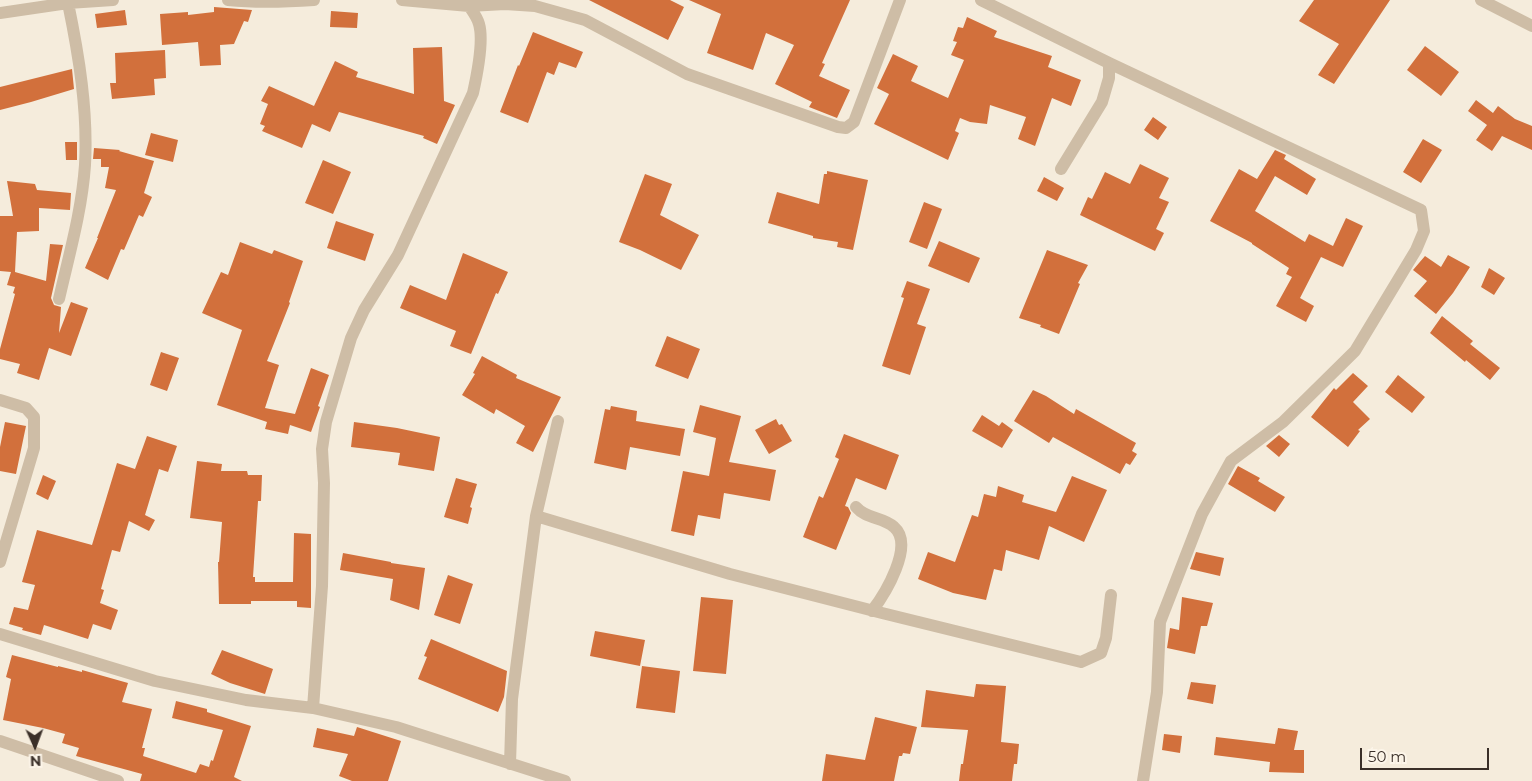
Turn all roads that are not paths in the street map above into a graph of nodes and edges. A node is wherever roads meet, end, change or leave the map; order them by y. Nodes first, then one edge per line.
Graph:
1 (113, 0) edge
2 (228, 0) edge
3 (314, 0) edge
4 (402, 0) edge
5 (900, 0) edge
6 (981, 0) edge
7 (1481, 0) edge
8 (68, 3) junction
9 (469, 6) junction
10 (0, 13) edge
11 (1532, 26) edge
12 (1109, 63) junction
13 (1061, 169) dead end
14 (59, 299) dead end
15 (0, 400) edge
16 (558, 421) dead end
17 (856, 507) dead end
18 (536, 516) junction
19 (0, 562) edge
20 (1111, 595) dead end
21 (872, 611) junction
22 (0, 634) edge
23 (313, 708) junction
24 (0, 741) edge
25 (510, 764) junction
26 (118, 781) edge
27 (565, 781) edge
28 (1143, 781) edge

1 - 8 street
2 - 3 street
4 - 9 street
5 - 9 street
6 - 12 street
7 - 11 street
8 - 10 street
8 - 14 street
9 - 23 street
12 - 13 street
12 - 28 street
15 - 19 street
16 - 18 street
17 - 21 street
18 - 21 street
18 - 25 street
20 - 21 street
22 - 23 street
23 - 25 street
24 - 26 street
25 - 27 street

